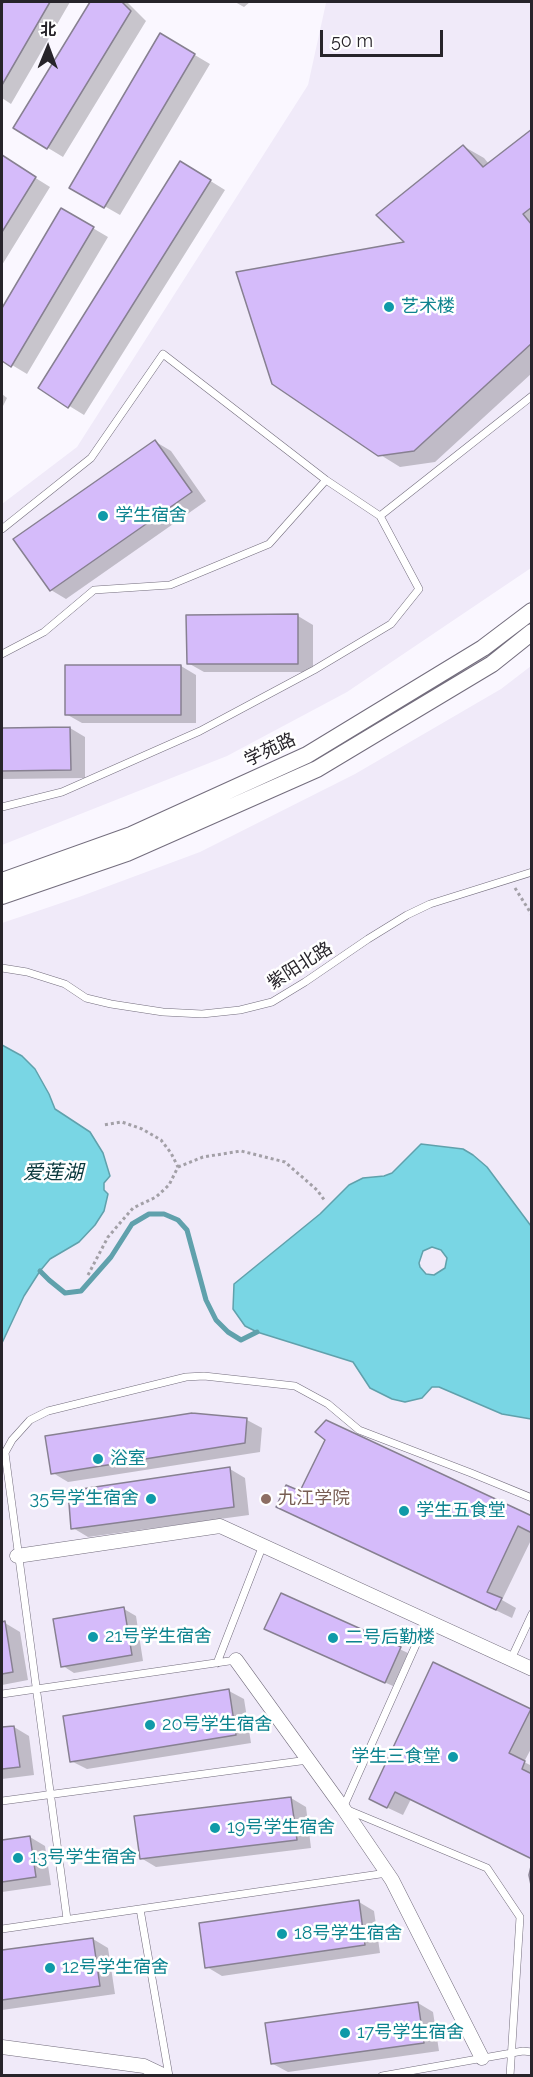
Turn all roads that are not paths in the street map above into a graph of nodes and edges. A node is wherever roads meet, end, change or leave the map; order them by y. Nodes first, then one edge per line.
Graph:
1 (531, 396) edge
2 (326, 480) junction
3 (380, 516) junction
4 (2, 529) edge
5 (531, 611) edge
6 (531, 632) edge
7 (2, 654) edge
8 (2, 807) edge
9 (531, 872) edge
10 (2, 881) edge
11 (2, 896) edge
12 (2, 968) edge
13 (3, 1456) edge
14 (531, 1498) edge
15 (262, 1545) junction
16 (17, 1556) junction
17 (531, 1614) edge
18 (427, 1620) junction
19 (511, 1659) junction
20 (236, 1660) joint
21 (217, 1663) junction
22 (531, 1669) edge
23 (36, 1689) junction
24 (2, 1694) edge
25 (309, 1760) junction
26 (50, 1794) junction
27 (2, 1801) edge
28 (344, 1808) junction
29 (387, 1873) junction
30 (140, 1909) junction
31 (67, 1919) junction
32 (2, 1929) edge
33 (2, 2047) edge
34 (531, 2052) edge
35 (511, 2053) junction
36 (482, 2058) junction
37 (167, 2076) edge
38 (382, 2076) edge
39 (510, 2076) edge

1 - 3 lane
2 - 3 lane
2 - 4 lane
2 - 7 lane
3 - 8 lane
5 - 10 street, 学苑路
6 - 11 street, 学苑路
9 - 12 lane, 紫阳北路
13 - 14 lane
13 - 16 lane
15 - 16 street
15 - 18 street
15 - 21 lane
16 - 23 lane
17 - 19 lane
18 - 19 street
18 - 28 lane
19 - 22 street
20 - 21 lane
20 - 25 street
21 - 23 lane
23 - 24 lane
23 - 26 lane
25 - 26 lane
25 - 28 street
26 - 27 lane
26 - 31 lane
28 - 29 street
28 - 35 lane
29 - 30 lane
29 - 36 street
30 - 31 lane
30 - 37 lane
31 - 32 lane
33 - 37 street
34 - 35 lane
35 - 36 lane
35 - 39 lane
36 - 38 lane

